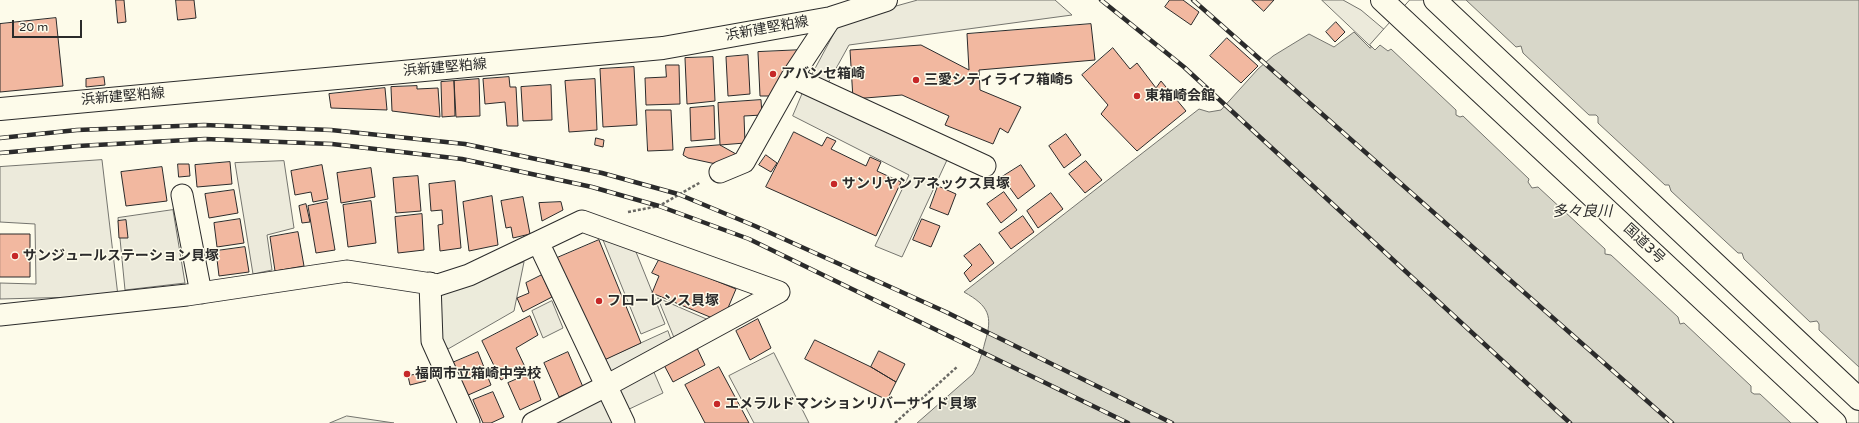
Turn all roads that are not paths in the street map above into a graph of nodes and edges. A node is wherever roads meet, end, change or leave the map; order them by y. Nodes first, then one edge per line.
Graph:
1 (886, 0) edge
2 (1435, 0) edge
3 (1387, 4) edge
4 (830, 18) junction
5 (792, 77) junction
6 (0, 109) edge
7 (985, 166) dead end
8 (720, 172) road end
9 (182, 195) dead end
10 (538, 242) junction
11 (430, 283) junction
12 (201, 293) junction
13 (0, 315) edge
14 (606, 386) junction
15 (1859, 399) edge
16 (469, 423) edge
17 (533, 423) edge
18 (624, 423) edge
19 (1835, 423) edge

1 - 4 main road, 浜新建堅粕線
2 - 15 main road
3 - 19 main road, 国道3号
4 - 5 street
4 - 6 main road, 浜新建堅粕線
5 - 7 street
5 - 8 street
9 - 12 street
10 - 11 street
10 - 14 street
10 - 14 street
11 - 12 street
11 - 16 street
12 - 13 street
14 - 17 street
14 - 18 street

